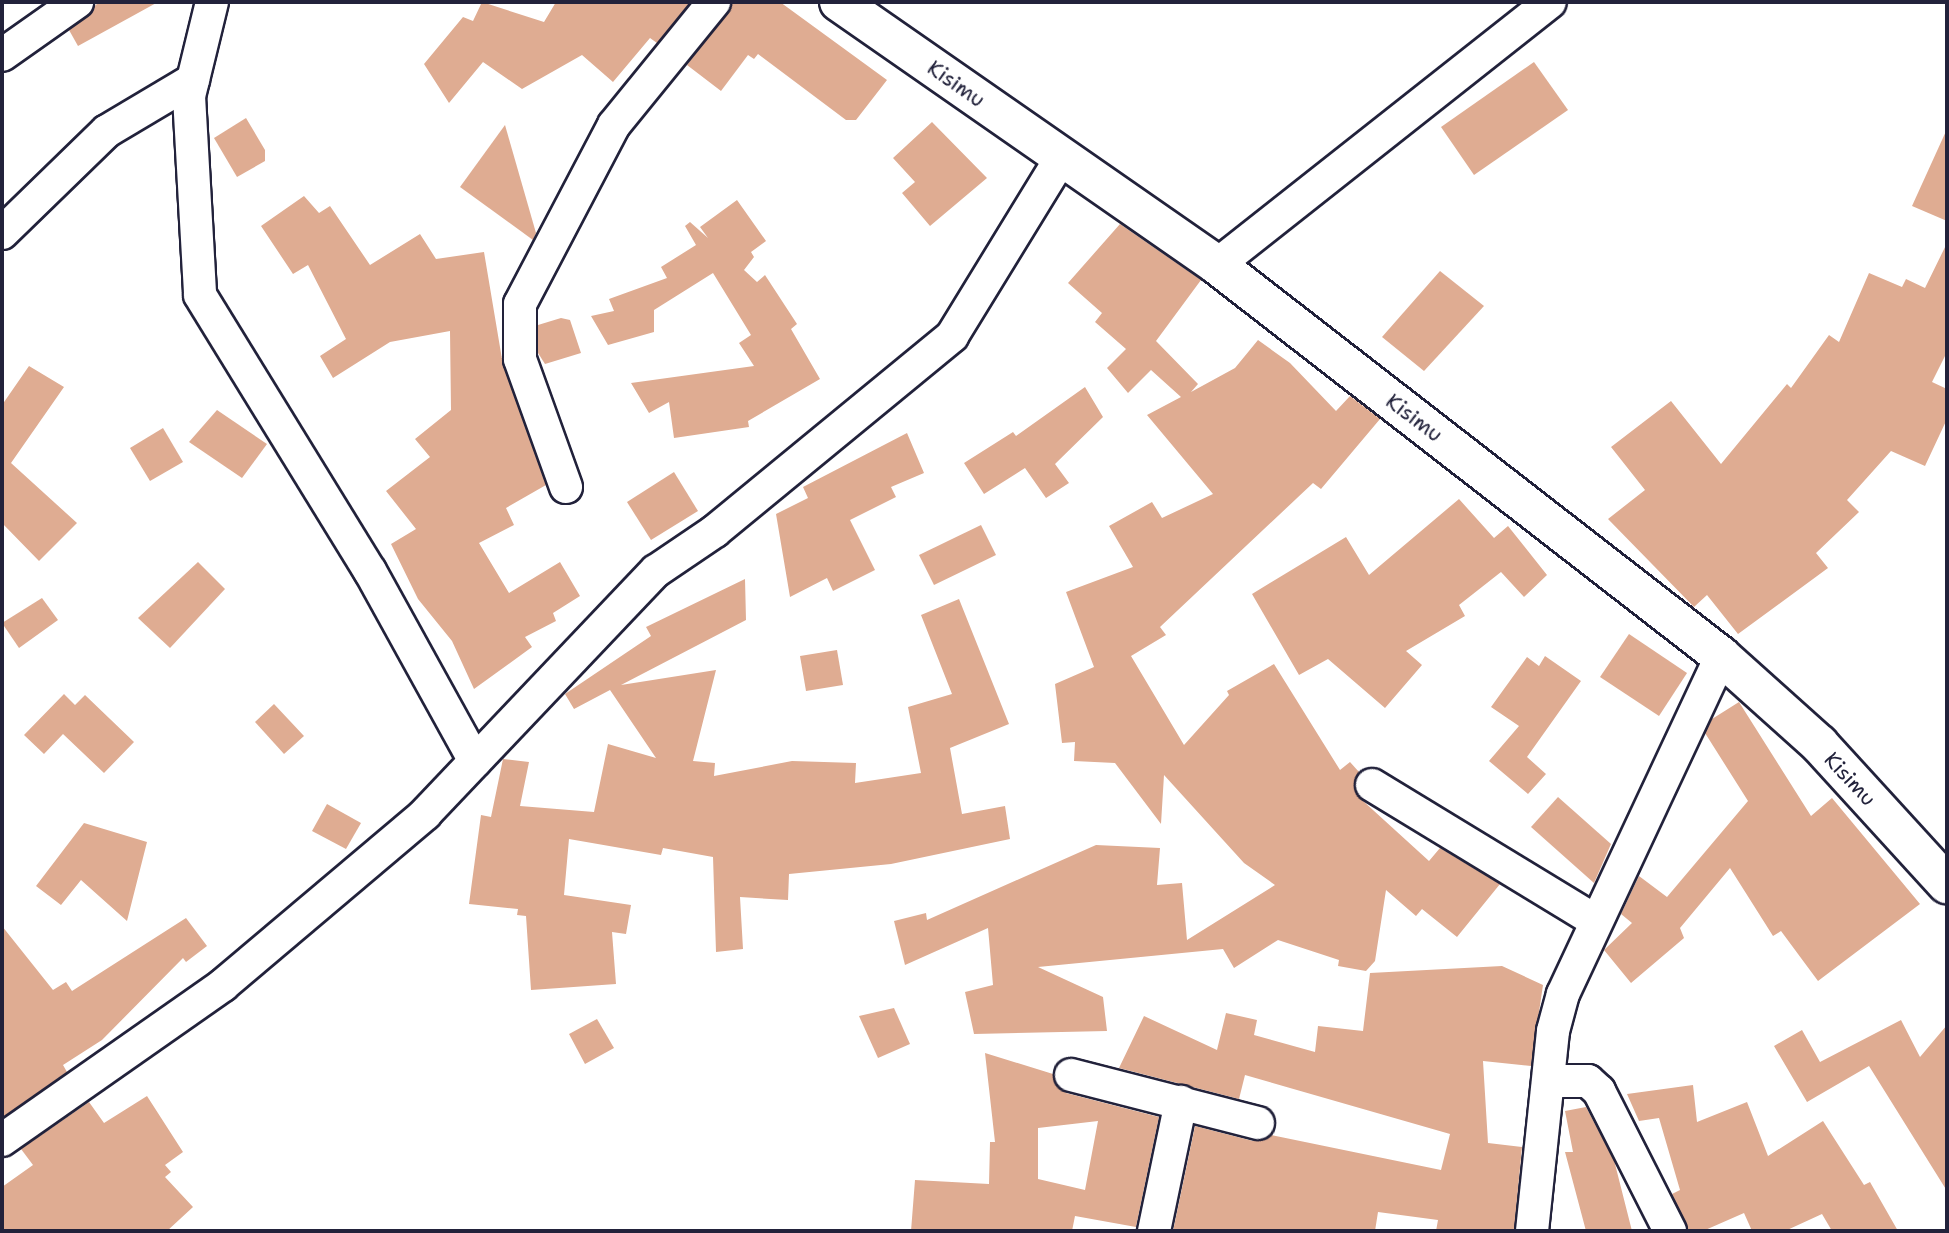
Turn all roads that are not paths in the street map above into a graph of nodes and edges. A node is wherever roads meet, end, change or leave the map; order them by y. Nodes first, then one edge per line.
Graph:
1 (77, 2) edge
2 (212, 2) edge
3 (713, 2) edge
4 (839, 2) edge
5 (1550, 2) edge
6 (2, 55) edge
7 (193, 80) junction
8 (1061, 158) junction
9 (2, 233) edge
10 (1217, 265) junction
11 (566, 487) dead end
12 (1721, 656) junction
13 (475, 761) junction
14 (1372, 785) dead end
15 (1947, 884) edge
16 (1594, 920) junction
17 (1071, 1075) dead end
18 (1549, 1081) junction
19 (1181, 1102) junction
20 (1258, 1123) dead end
21 (2, 1140) edge
22 (1154, 1231) edge
23 (1532, 1231) edge
24 (1670, 1231) edge

1 - 6 street
2 - 7 street
3 - 11 street
4 - 8 street, Kisimu
5 - 10 street
7 - 9 street
7 - 13 street
8 - 10 street, Kisimu
8 - 13 street
10 - 12 street, Kisimu
12 - 15 street, Kisimu
12 - 16 street
13 - 21 street
14 - 16 street
16 - 18 street
17 - 19 street
18 - 23 street
18 - 24 street
19 - 20 street
19 - 22 street

